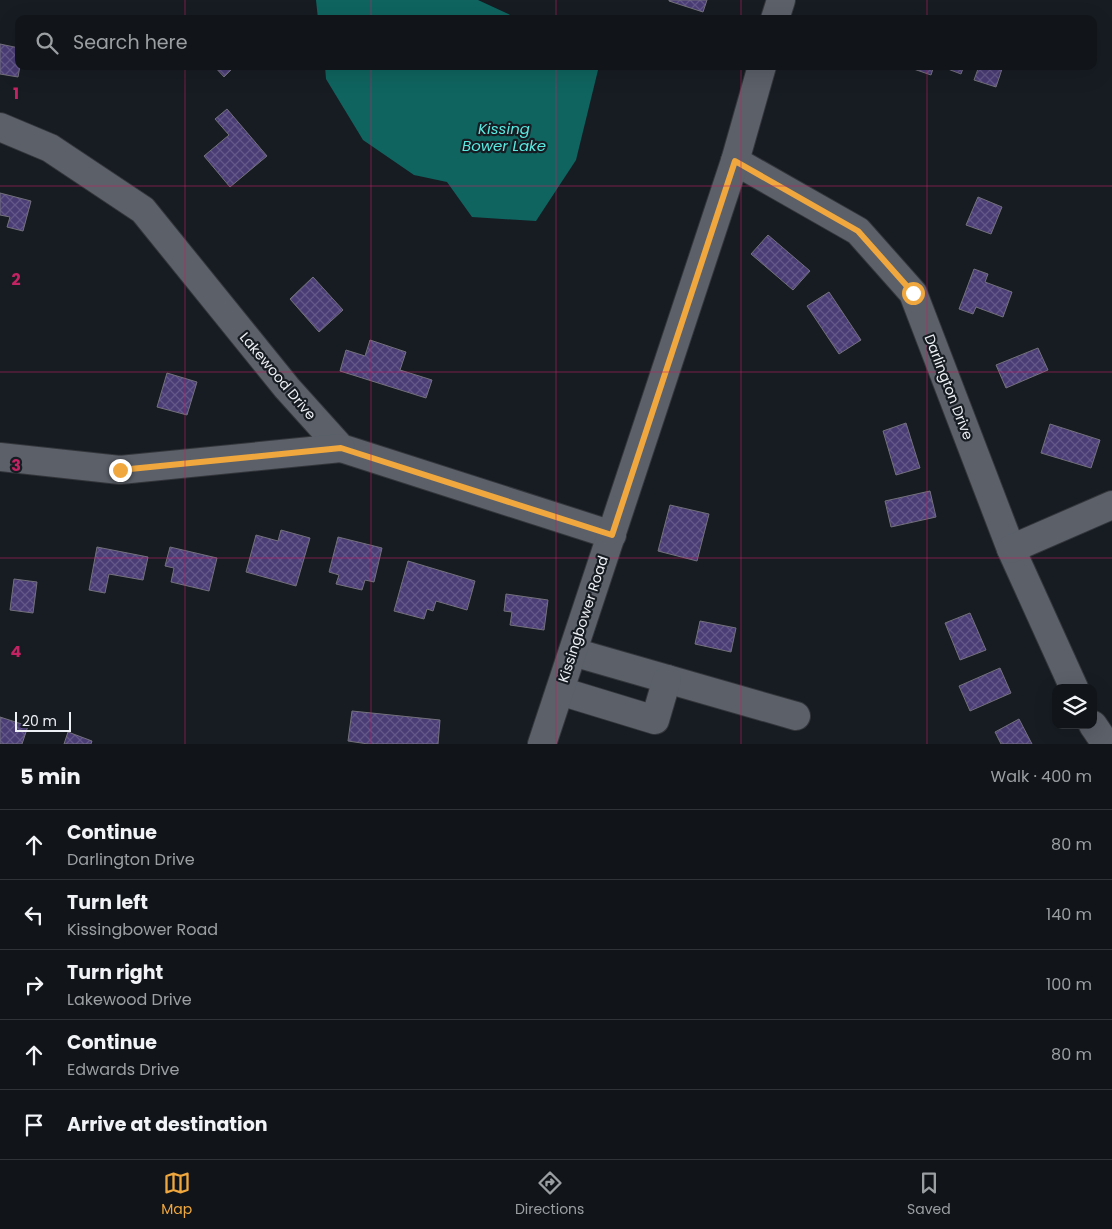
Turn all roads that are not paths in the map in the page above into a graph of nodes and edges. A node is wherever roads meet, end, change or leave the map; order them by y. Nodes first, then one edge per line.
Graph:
1 (781, 0) edge
2 (776, 15) edge
3 (761, 70) edge
4 (0, 127) edge
5 (735, 161) junction
6 (341, 448) junction
7 (0, 457) edge
8 (1112, 505) edge
9 (612, 535) junction
10 (1011, 549) junction
11 (573, 652) junction
12 (667, 679) junction
13 (1072, 684) edge
14 (560, 691) junction
15 (796, 716) dead end
16 (1096, 729) edge
17 (542, 744) edge
18 (1106, 744) edge

1 - 2 street
3 - 5 street, Kissingbower Road
4 - 6 street, Lakewood Drive
5 - 9 street, Kissingbower Road
5 - 10 street, Darlington Drive
6 - 7 street
6 - 9 street
8 - 10 street
9 - 11 street, Kissingbower Road
10 - 13 street, Darlington Drive
11 - 12 street
11 - 14 street, Kissingbower Road
12 - 14 street
12 - 15 street
14 - 17 street, Kissingbower Road
16 - 18 street

